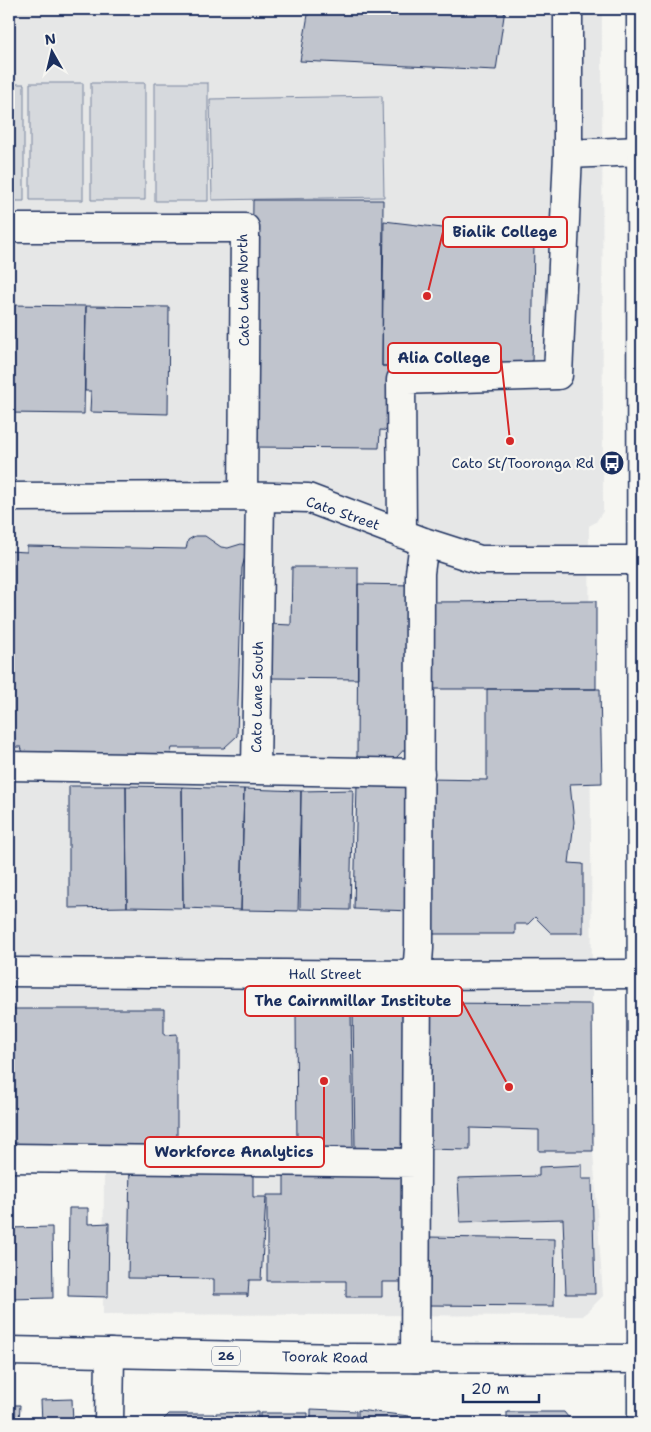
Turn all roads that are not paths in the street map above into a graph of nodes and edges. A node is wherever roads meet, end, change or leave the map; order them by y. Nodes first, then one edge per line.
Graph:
1 (568, 9) edge
2 (641, 9) edge
3 (641, 151) junction
4 (568, 154) junction
5 (641, 217) edge
6 (9, 228) edge
7 (9, 497) edge
8 (251, 497) junction
9 (413, 538) junction
10 (642, 560) edge
11 (9, 766) edge
12 (256, 770) junction
13 (420, 772) junction
14 (642, 809) edge
15 (9, 972) edge
16 (642, 974) edge
17 (416, 975) junction
18 (9, 1158) edge
19 (416, 1163) junction
20 (9, 1352) edge
21 (110, 1353) junction
22 (415, 1358) junction
23 (642, 1359) edge
24 (109, 1423) edge
25 (642, 1423) edge

1 - 4 main road
2 - 3 main road
3 - 4 main road
3 - 5 main road
4 - 9 main road
5 - 10 main road
6 - 8 main road, Cato Lane North
7 - 8 main road, Cato Street
8 - 9 main road, Cato Street
8 - 12 main road, Cato Lane South
9 - 10 main road, Cato Street
9 - 13 main road
10 - 14 main road
11 - 12 main road, Cato Lane South
12 - 13 main road
13 - 17 main road
14 - 16 main road
15 - 17 main road, Hall Street
16 - 17 main road, Hall Street
16 - 23 main road
17 - 19 main road
18 - 19 main road
19 - 22 main road
20 - 21 main road, Toorak Road / 26
21 - 22 main road, Toorak Road / 26
21 - 24 main road
22 - 23 main road, Toorak Road / 26
23 - 25 main road

